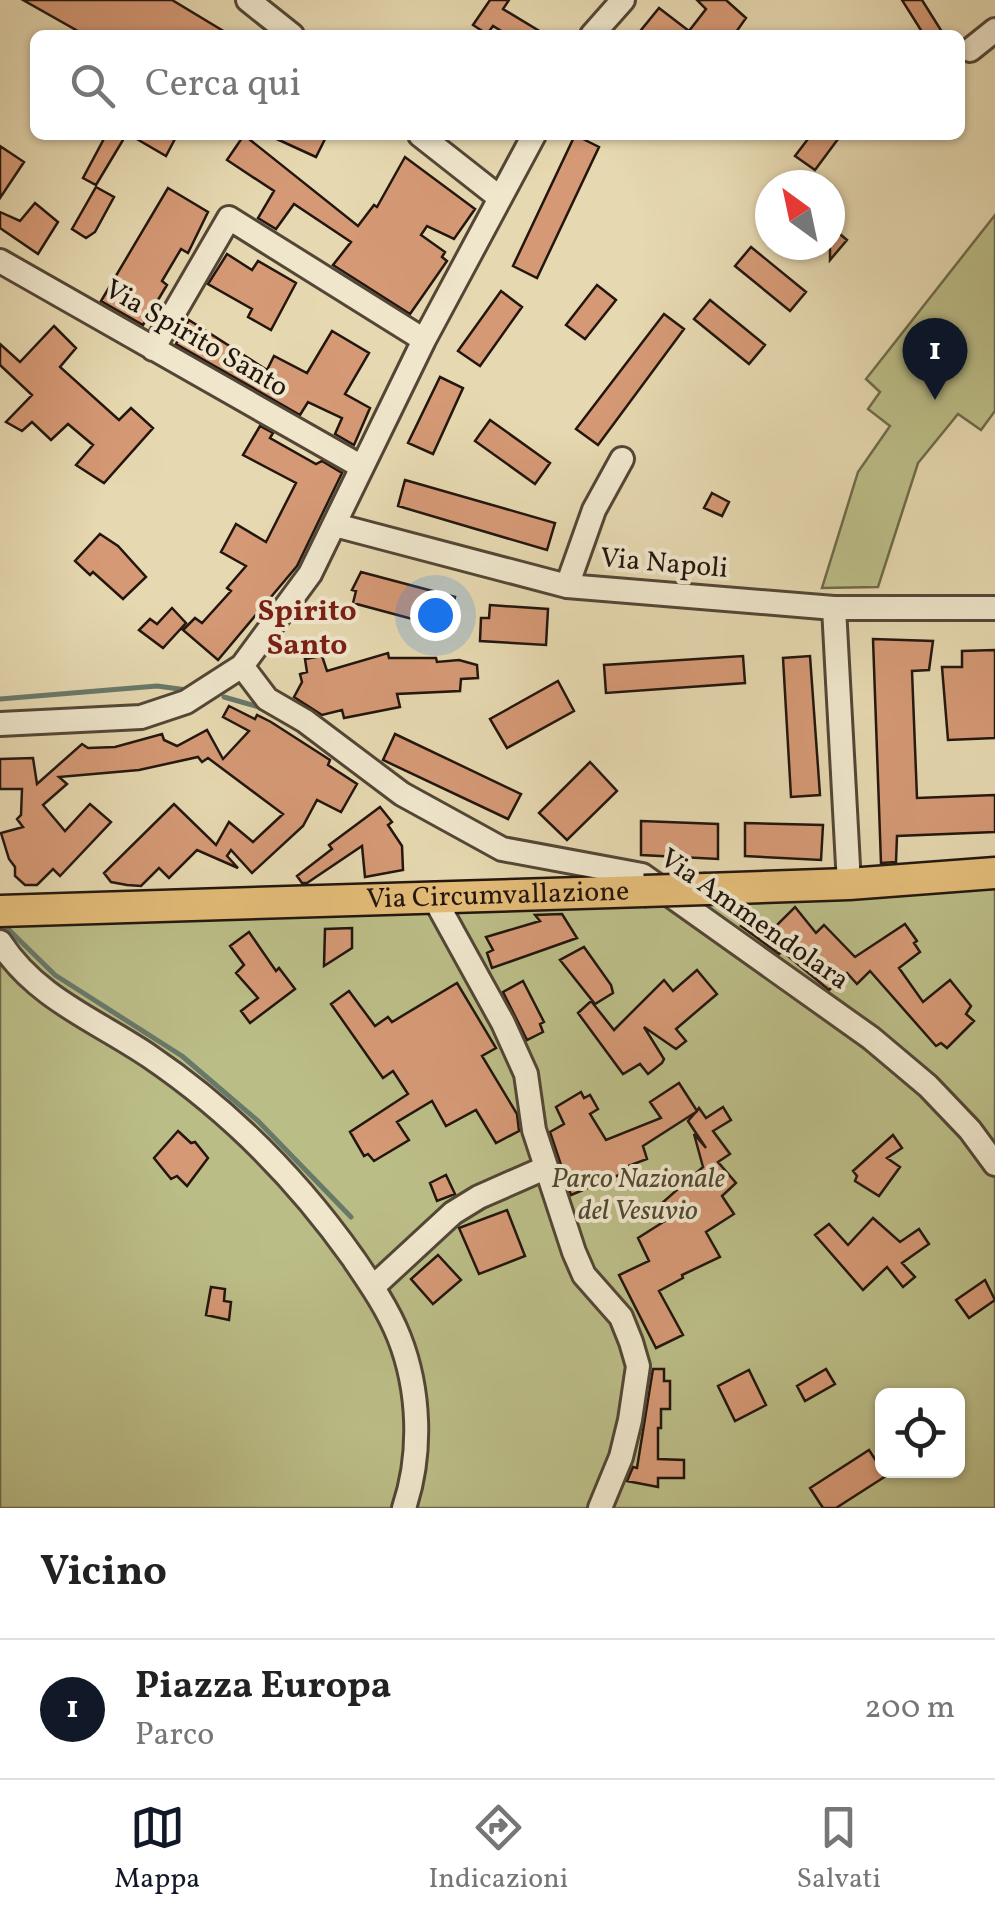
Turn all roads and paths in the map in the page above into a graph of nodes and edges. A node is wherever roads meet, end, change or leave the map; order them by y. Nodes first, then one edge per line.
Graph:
1 (248, 0) edge
2 (623, 0) edge
3 (286, 30) edge
4 (596, 30) edge
5 (995, 30) edge
6 (970, 50) dead end
7 (426, 140) edge
8 (531, 140) edge
9 (500, 198) junction
10 (0, 261) edge
11 (424, 340) junction
12 (153, 349) junction
13 (622, 459) dead end
14 (362, 467) junction
15 (335, 525) junction
16 (566, 586) junction
17 (834, 608) junction
18 (995, 608) edge
19 (242, 666) junction
20 (0, 724) edge
21 (995, 873) edge
22 (849, 884) junction
23 (434, 898) junction
24 (0, 912) edge
25 (0, 942) edge
26 (995, 1164) edge
27 (545, 1168) junction
28 (373, 1288) junction
29 (404, 1508) edge
30 (600, 1508) edge

1 - 3 street
2 - 4 street
5 - 6 street
7 - 9 street
8 - 9 street
9 - 11 street
10 - 12 street, Via Spirito Santo
11 - 12 street
11 - 14 street
12 - 14 street, Via Spirito Santo
13 - 16 street
14 - 15 street
15 - 16 street, Via Napoli
15 - 19 street
16 - 17 street, Via Napoli
17 - 18 street, Via Napoli
17 - 22 street
19 - 20 street
19 - 26 street, Via Ammendolara
21 - 22 main road, Via Circumvallazione
22 - 23 main road, Via Circumvallazione, bridge
23 - 24 main road, Via Circumvallazione
23 - 27 street
25 - 28 street
27 - 28 street
27 - 30 street
28 - 29 street

